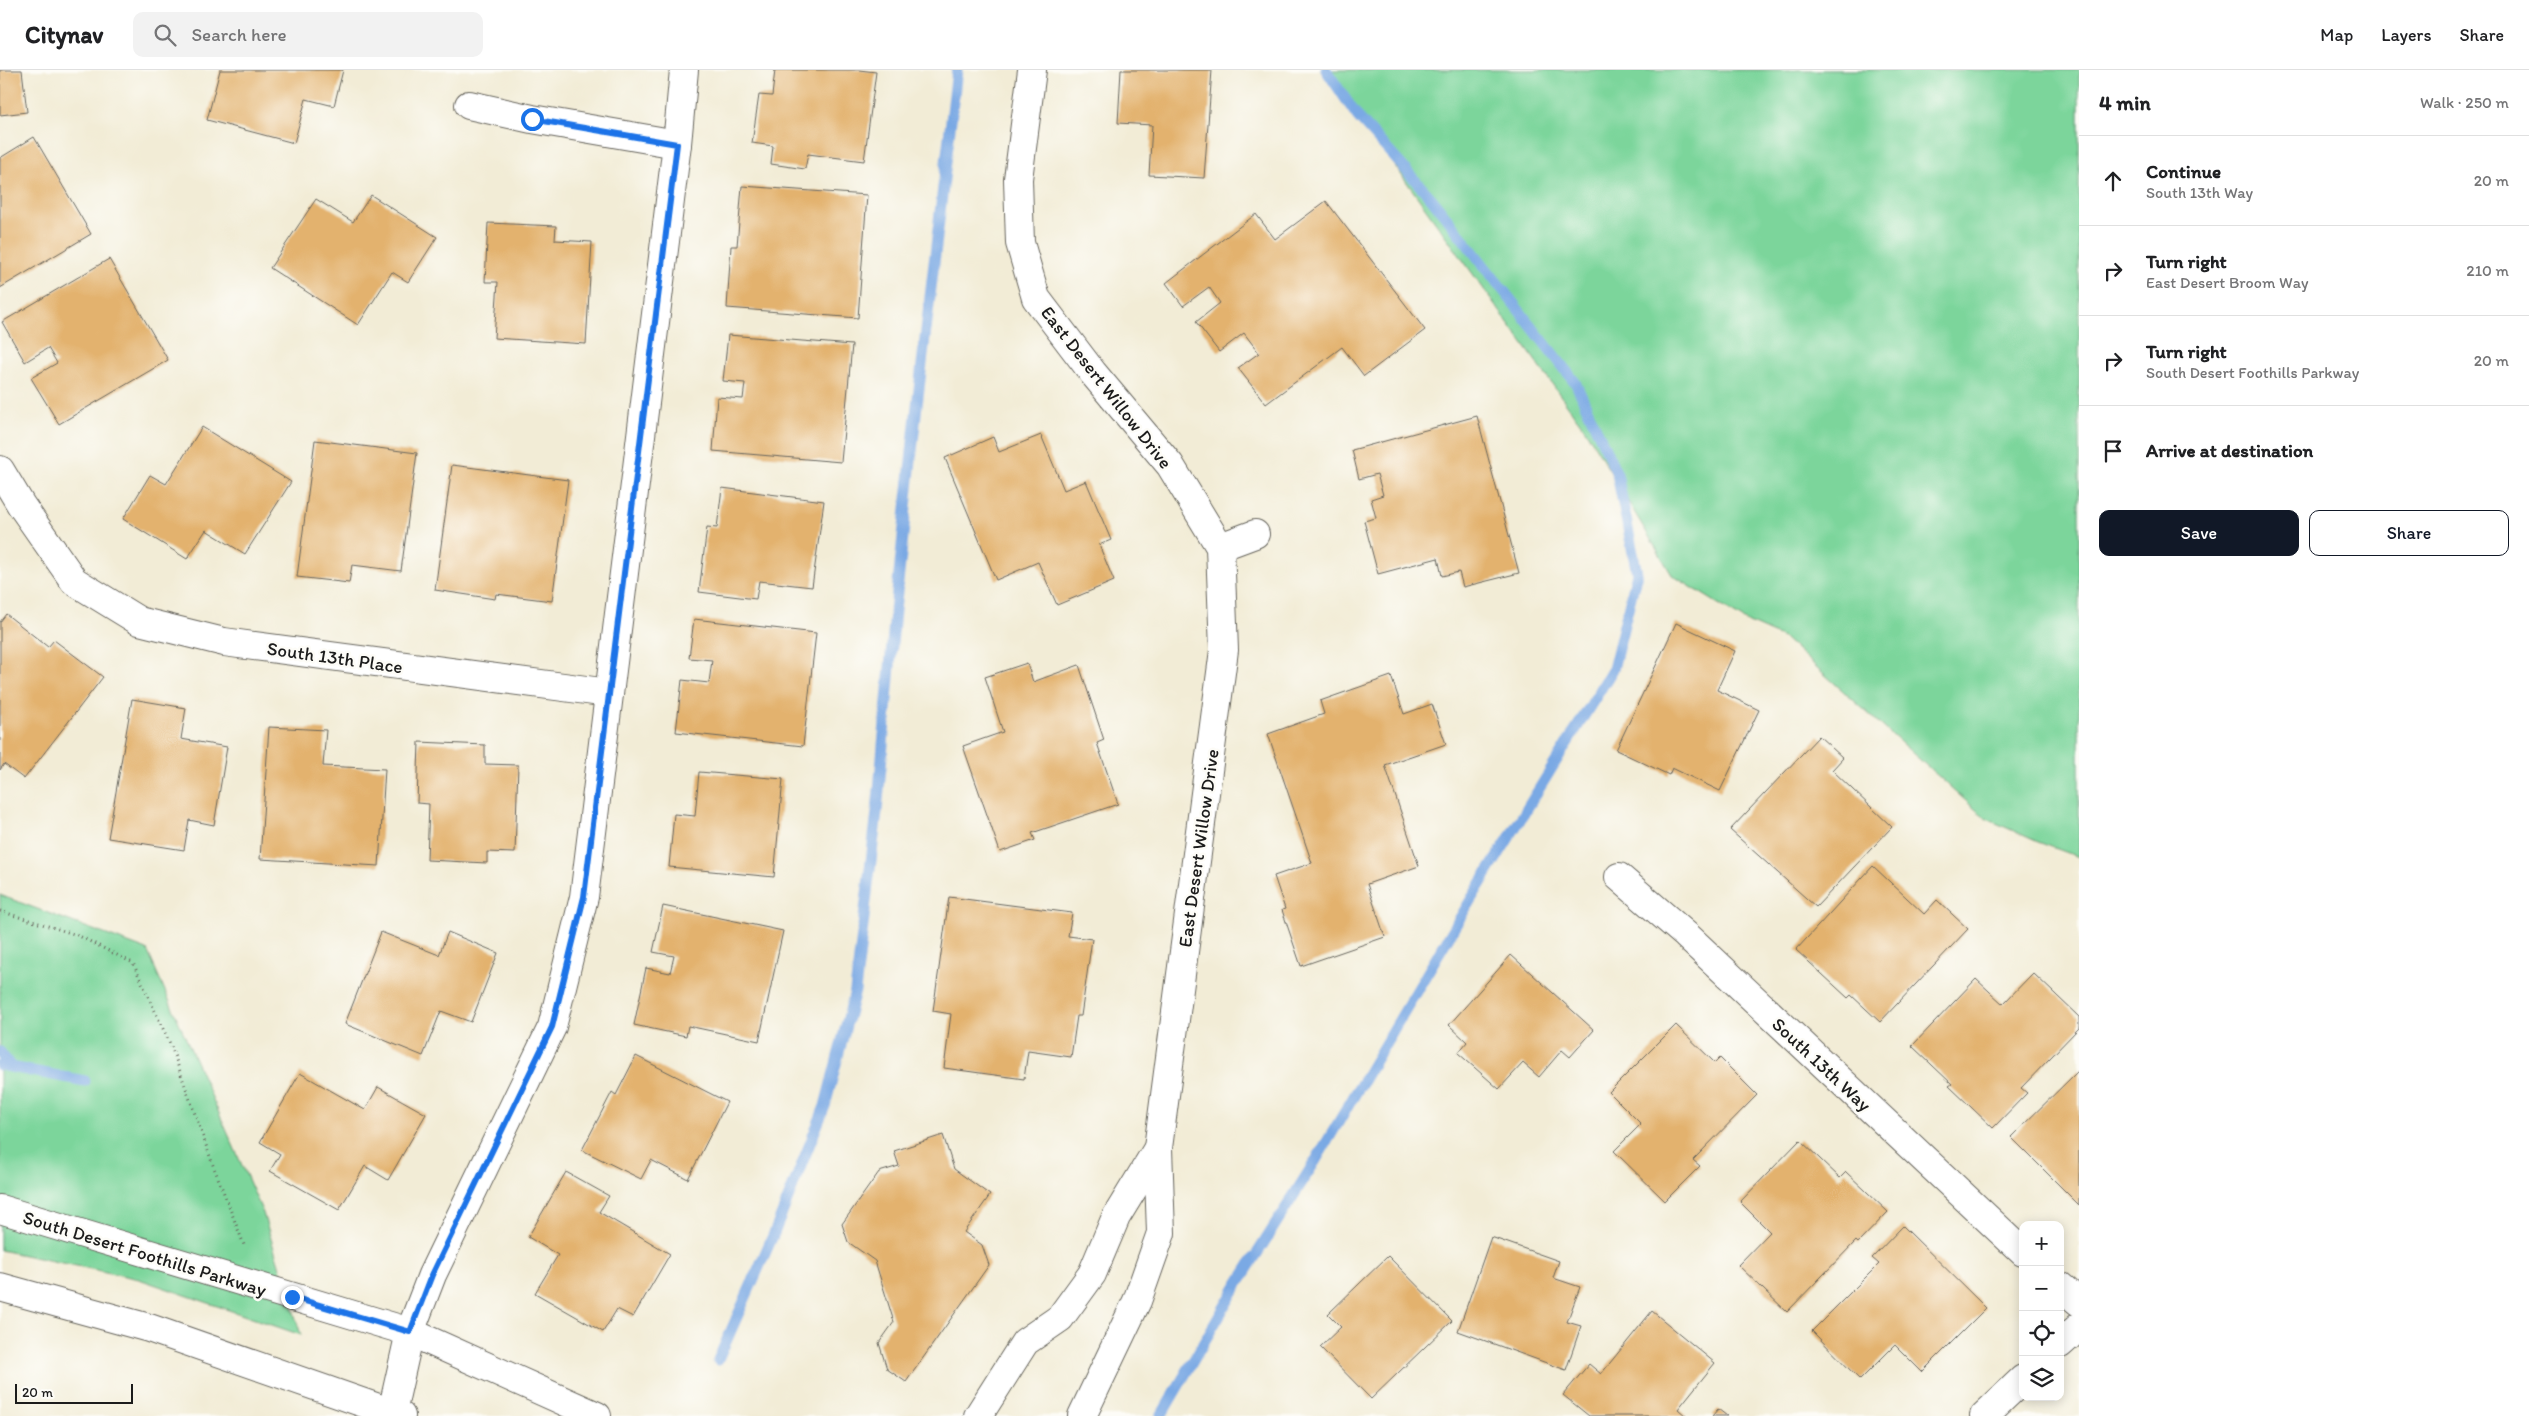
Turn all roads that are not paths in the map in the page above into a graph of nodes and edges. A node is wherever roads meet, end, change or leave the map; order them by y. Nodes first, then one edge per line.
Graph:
1 (684, 70) edge
2 (1032, 70) edge
3 (469, 105) dead end
4 (677, 144) junction
5 (0, 470) edge
6 (1256, 534) dead end
7 (1220, 546) junction
8 (609, 694) junction
9 (1619, 877) dead end
10 (1158, 1148) junction
11 (0, 1209) edge
12 (2019, 1248) edge
13 (0, 1287) edge
14 (2064, 1289) edge
15 (2079, 1302) edge
16 (2079, 1327) edge
17 (410, 1332) junction
18 (2064, 1340) edge
19 (2019, 1383) edge
20 (396, 1414) edge
21 (597, 1416) edge
22 (978, 1416) edge
23 (1082, 1416) edge
24 (1984, 1416) edge

1 - 4 street
2 - 7 street, East Desert Willow Drive
3 - 4 street
4 - 8 street
5 - 8 street, South 13th Place
6 - 7 street
7 - 10 street, East Desert Willow Drive
8 - 17 street
9 - 12 street, South 13th Way
10 - 22 street, East Desert Willow Drive
10 - 23 street, East Desert Willow Drive
11 - 17 street, South Desert Foothills Parkway
13 - 20 street
14 - 15 street
16 - 18 street
17 - 20 street
17 - 21 street, South Desert Foothills Parkway
19 - 24 street

